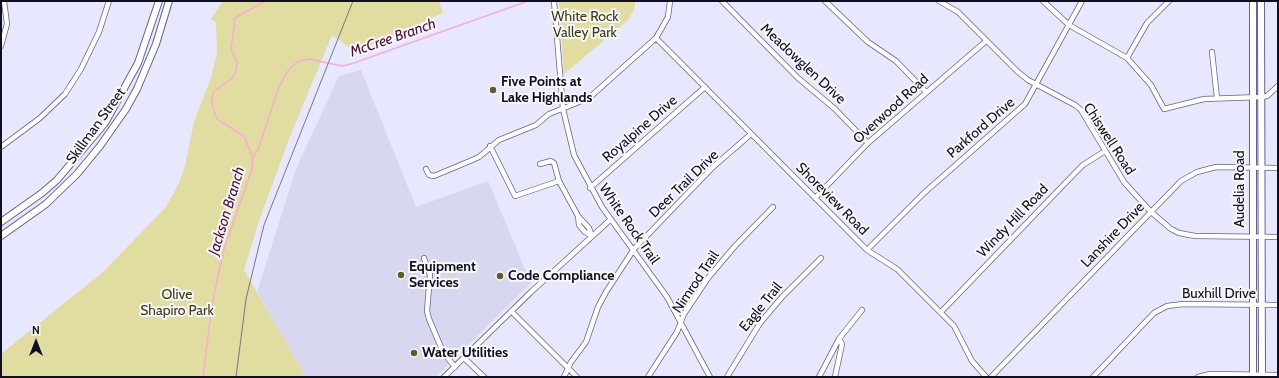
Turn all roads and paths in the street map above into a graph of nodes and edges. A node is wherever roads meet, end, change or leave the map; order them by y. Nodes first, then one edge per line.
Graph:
1 (4, 1) edge
2 (109, 1) edge
3 (159, 1) edge
4 (169, 1) edge
5 (554, 1) edge
6 (670, 1) edge
7 (722, 1) edge
8 (826, 1) edge
9 (940, 1) edge
10 (1043, 1) edge
11 (1082, 1) edge
12 (1169, 1) edge
13 (1253, 1) edge
14 (1261, 1) edge
15 (152, 23) junction
16 (1069, 25) junction
17 (162, 27) junction
18 (656, 38) junction
19 (986, 41) junction
20 (1, 46) edge
21 (1212, 52) dead end
22 (1127, 58) junction
23 (1037, 85) junction
24 (1278, 86) edge
25 (705, 87) junction
26 (926, 92) junction
27 (1261, 97) junction
28 (1217, 98) junction
29 (1252, 98) junction
30 (563, 109) junction
31 (105, 123) junction
32 (112, 127) junction
33 (751, 134) junction
34 (868, 143) junction
35 (490, 146) junction
36 (1, 147) edge
37 (1105, 151) junction
38 (540, 164) dead end
39 (1252, 168) junction
40 (1261, 168) junction
41 (1278, 168) edge
42 (426, 169) dead end
43 (559, 181) junction
44 (590, 188) junction
45 (815, 198) junction
46 (773, 208) dead end
47 (1151, 212) junction
48 (610, 220) junction
49 (1, 222) edge
50 (1, 236) edge
51 (592, 236) junction
52 (1252, 236) junction
53 (1261, 237) junction
54 (1278, 237) edge
55 (634, 249) junction
56 (867, 250) junction
57 (424, 258) dead end
58 (821, 258) dead end
59 (1253, 305) junction
60 (1261, 305) junction
61 (1278, 305) edge
62 (862, 310) dead end
63 (511, 311) junction
64 (941, 312) junction
65 (681, 323) junction
66 (839, 339) junction
67 (464, 358) junction
68 (454, 367) junction
69 (568, 368) junction
70 (1278, 375) edge
71 (1253, 376) edge
72 (1262, 376) edge
73 (444, 377) edge
74 (484, 377) edge
75 (564, 377) edge
76 (577, 377) edge
77 (648, 377) edge
78 (710, 377) edge
79 (727, 377) edge
80 (819, 377) edge
81 (835, 377) edge
82 (986, 377) edge
83 (991, 377) edge
84 (1093, 377) edge
85 (1198, 377) edge

1 - 20 street
2 - 36 street
3 - 15 main road, Skillman Street
4 - 17 main road, Skillman Street
5 - 30 street, White Rock Trail
6 - 18 street
7 - 34 street, Meadowglen Drive
8 - 26 street
9 - 19 street, Chiswell Road
10 - 16 street
11 - 16 street, Parkford Drive
12 - 22 street
13 - 29 main road, Audelia Road
14 - 27 main road, Audelia Road
15 - 17 main road
15 - 31 main road, Skillman Street
16 - 22 street
16 - 23 street, Parkford Drive
17 - 32 main road, Skillman Street
18 - 25 street, Shoreview Road
18 - 30 street
19 - 23 street, Chiswell Road
19 - 26 street, Overwood Road
21 - 28 street
22 - 28 street
23 - 37 street, Chiswell Road
23 - 56 street, Parkford Drive
24 - 27 street
25 - 33 street, Shoreview Road
25 - 44 street, Royalpine Drive
26 - 34 street, Overwood Road
27 - 29 street
27 - 40 main road, Audelia Road
28 - 29 street
29 - 39 main road, Audelia Road
30 - 35 street
30 - 44 street, White Rock Trail
31 - 32 main road
31 - 49 main road, Skillman Street
32 - 50 main road, Skillman Street
33 - 45 street, Shoreview Road
33 - 55 street, Deer Trail Drive
34 - 45 street, Overwood Road
35 - 42 street
35 - 43 street
37 - 47 street, Chiswell Road
37 - 64 street, Windy Hill Road
38 - 43 street
39 - 40 street, Lanshire Drive
39 - 47 street, Lanshire Drive
39 - 52 main road, Audelia Road
40 - 41 street, Lanshire Drive
40 - 53 main road, Audelia Road
43 - 51 street
44 - 48 street, White Rock Trail
45 - 56 street, Shoreview Road
46 - 65 street, Nimrod Trail
47 - 52 street, Chiswell Road
47 - 83 street, Lanshire Drive
48 - 51 street
48 - 55 street, White Rock Trail
51 - 63 street
52 - 53 street, Chiswell Road
52 - 59 main road, Audelia Road
53 - 54 street, Chiswell Road
53 - 60 main road, Audelia Road
55 - 65 street, White Rock Trail
55 - 69 street, Deer Trail Drive
56 - 64 street, Shoreview Road
57 - 68 street
58 - 79 street, Eagle Trail
59 - 60 street, Buxhill Drive
59 - 71 main road, Audelia Road
59 - 84 street, Buxhill Drive
60 - 61 street, Buxhill Drive
60 - 72 main road, Audelia Road
62 - 66 street
63 - 67 street
63 - 69 street
64 - 82 street, Shoreview Road
65 - 77 street, Nimrod Trail
65 - 78 street, White Rock Trail
66 - 80 street
66 - 81 street
67 - 68 street
67 - 74 street
68 - 73 street
69 - 75 street, Deer Trail Drive
69 - 76 street
70 - 72 street
71 - 72 street
71 - 85 street

